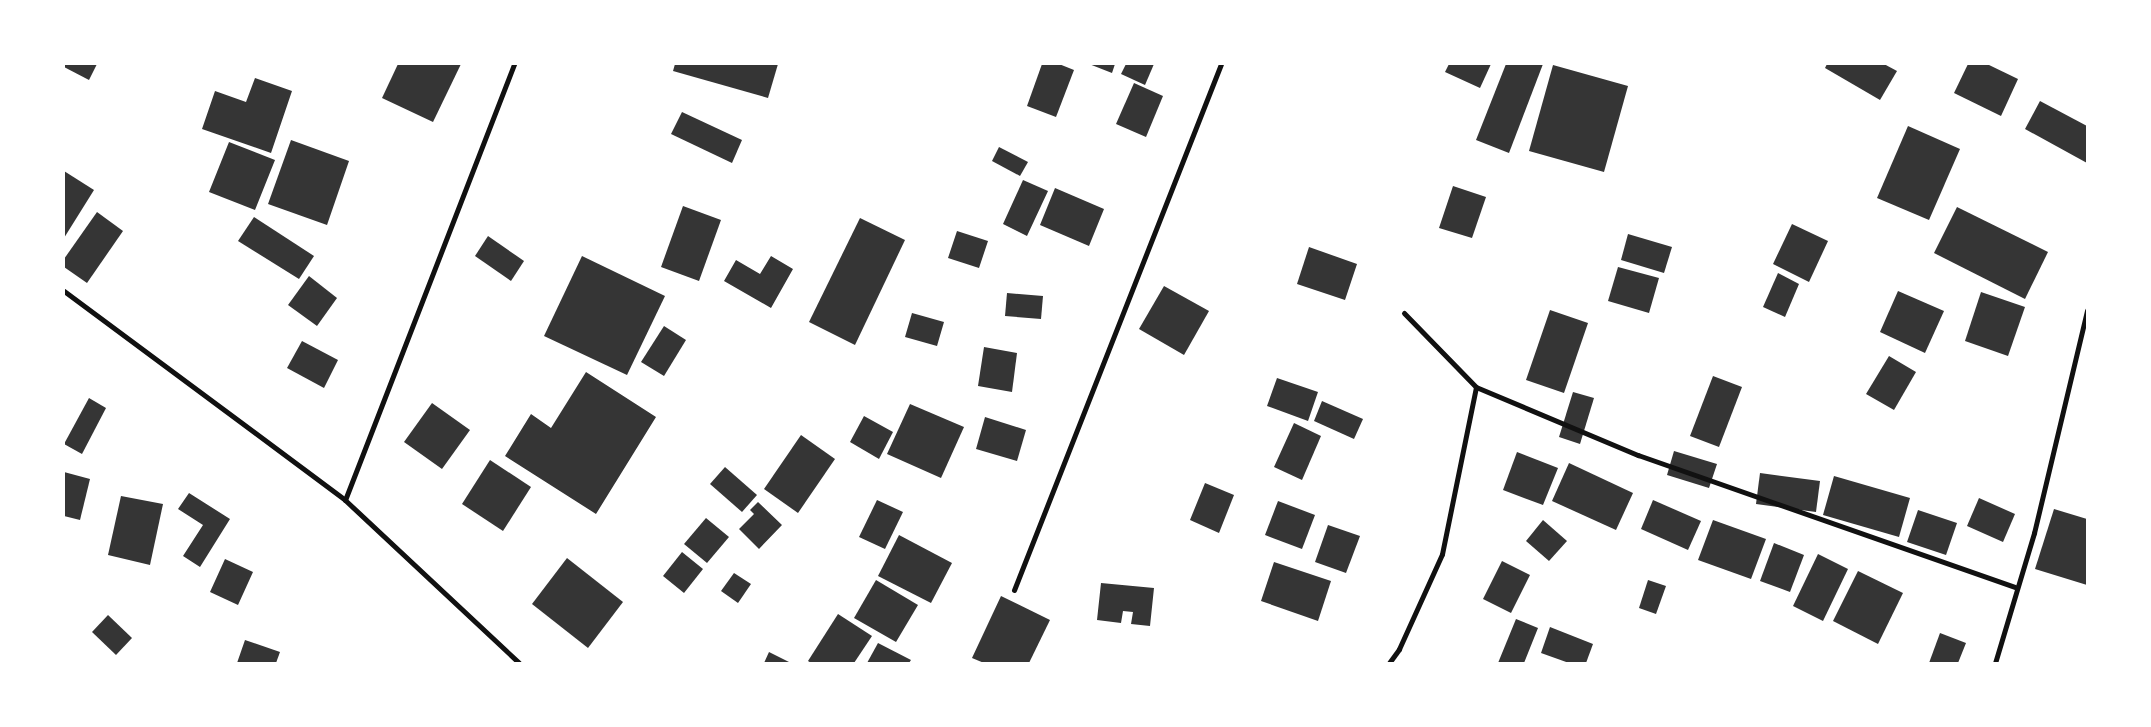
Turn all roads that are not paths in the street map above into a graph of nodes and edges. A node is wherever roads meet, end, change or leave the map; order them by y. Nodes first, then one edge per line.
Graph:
1 (514, 64) edge
2 (1221, 64) edge
3 (64, 291) edge
4 (2087, 310) edge
5 (1404, 313) dead end
6 (1476, 387) junction
7 (345, 500) junction
8 (2015, 587) junction
9 (1014, 590) dead end
10 (519, 663) edge
11 (1389, 663) edge
12 (1995, 663) edge

1 - 7 street
2 - 9 street
3 - 7 street
4 - 8 street
5 - 6 street
6 - 8 street
6 - 11 street
7 - 10 street
8 - 12 street

